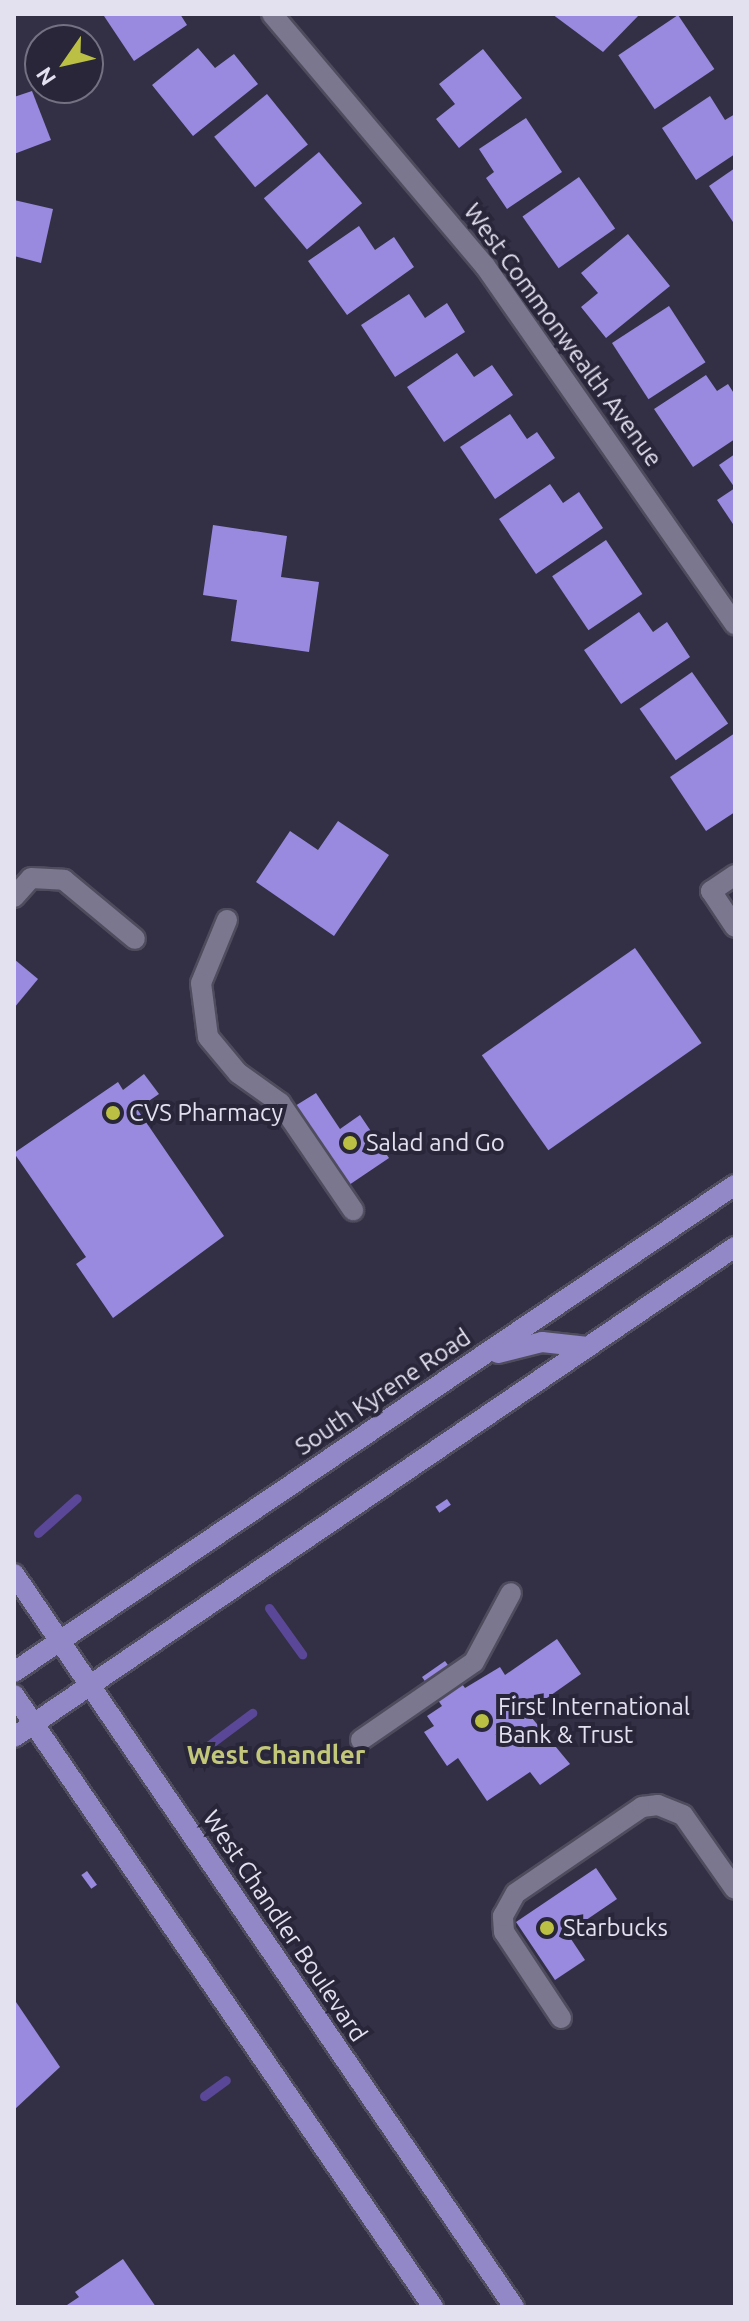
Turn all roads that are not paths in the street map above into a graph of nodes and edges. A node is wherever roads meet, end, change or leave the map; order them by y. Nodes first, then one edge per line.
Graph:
1 (272, 14) edge
2 (735, 625) edge
3 (735, 875) edge
4 (14, 897) edge
5 (227, 920) dead end
6 (735, 927) edge
7 (135, 939) dead end
8 (735, 1185) edge
9 (353, 1210) dead end
10 (735, 1247) edge
11 (588, 1347) junction
12 (476, 1361) junction
13 (14, 1574) edge
14 (511, 1593) dead end
15 (60, 1643) junction
16 (14, 1672) edge
17 (89, 1686) junction
18 (14, 1695) edge
19 (34, 1724) junction
20 (14, 1737) edge
21 (361, 1740) dead end
22 (735, 1889) edge
23 (561, 2018) dead end
24 (433, 2307) edge
25 (514, 2307) edge

1 - 2 street, West Commonwealth Avenue
3 - 6 street
4 - 7 street
5 - 9 street
8 - 12 main road, South Kyrene Road
10 - 11 main road
11 - 12 main road
11 - 17 main road
12 - 15 main road, South Kyrene Road
13 - 15 main road, West Chandler Boulevard
14 - 21 street
15 - 16 main road, South Kyrene Road
15 - 17 main road, West Chandler Boulevard
17 - 19 main road
17 - 25 main road, West Chandler Boulevard
18 - 19 main road
19 - 20 main road
19 - 24 main road
22 - 23 street

